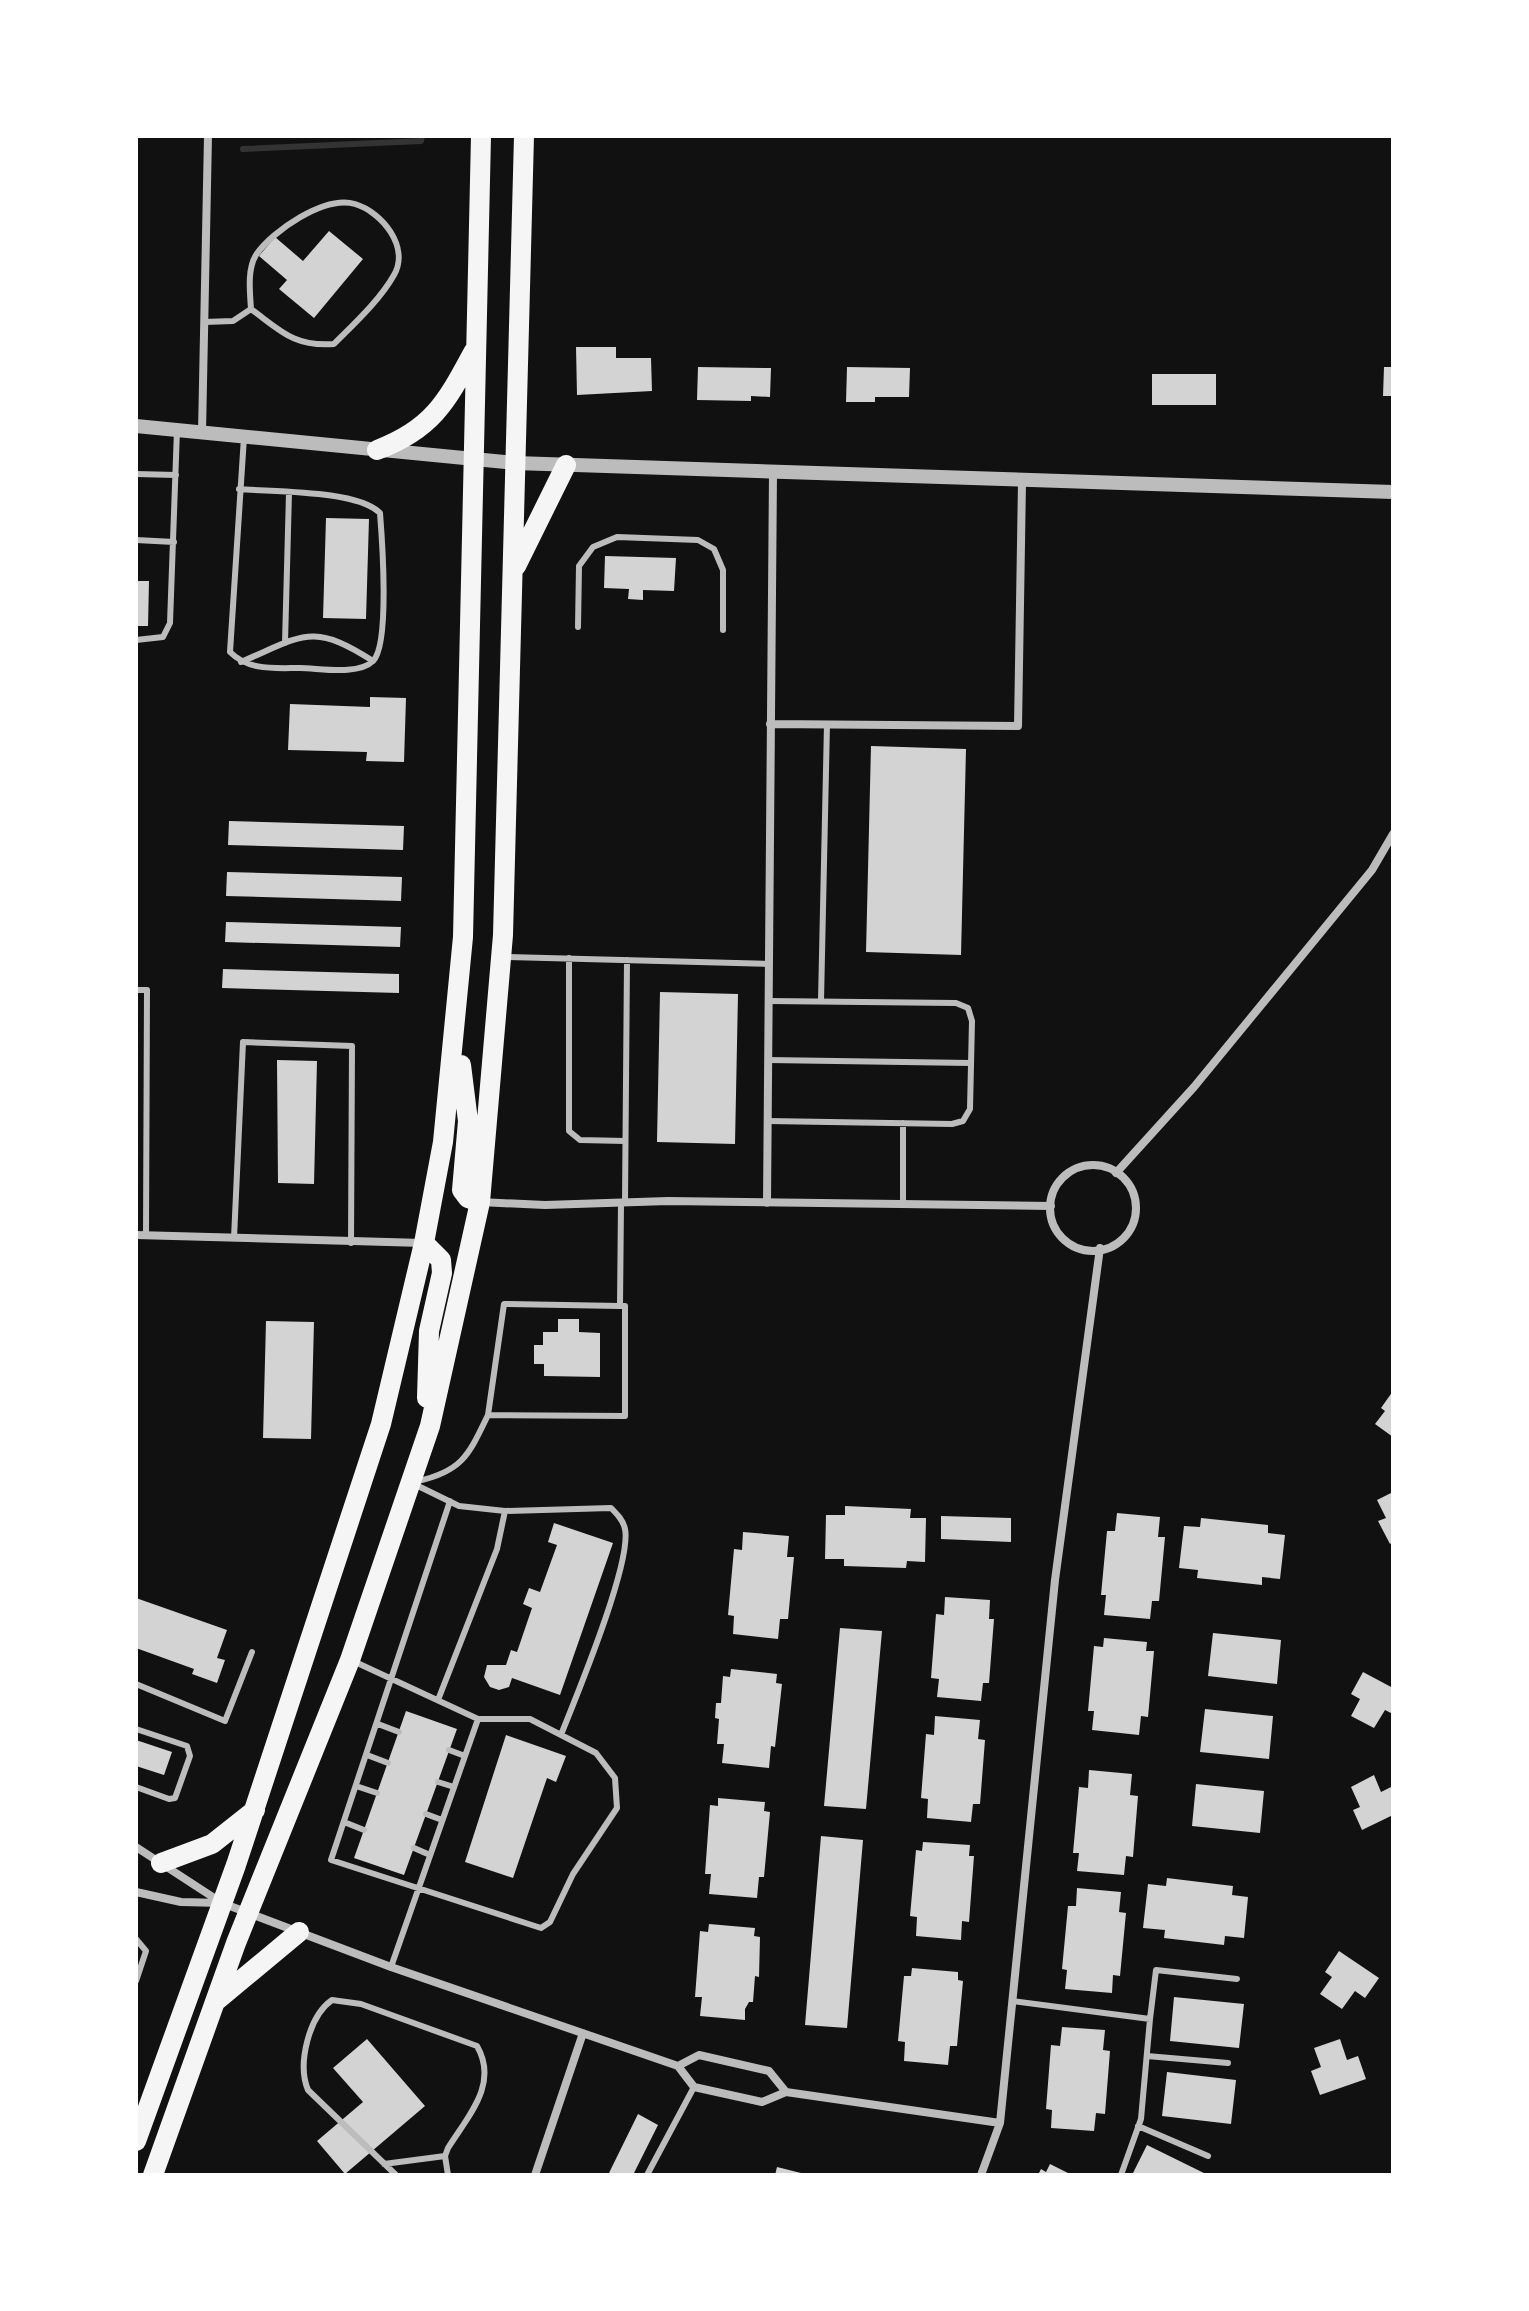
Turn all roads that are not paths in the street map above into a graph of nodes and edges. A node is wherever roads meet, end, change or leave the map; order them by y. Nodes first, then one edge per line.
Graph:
1 (208, 136) edge
2 (481, 136) edge
3 (524, 136) edge
4 (251, 309) junction
5 (204, 322) junction
6 (476, 347) junction
7 (136, 426) edge
8 (177, 430) junction
9 (202, 433) junction
10 (244, 437) junction
11 (377, 450) junction
12 (474, 459) junction
13 (515, 463) junction
14 (566, 465) junction
15 (773, 472) junction
16 (136, 474) edge
17 (176, 475) junction
18 (1022, 482) junction
19 (239, 489) junction
20 (1393, 492) edge
21 (289, 493) junction
22 (136, 540) edge
23 (174, 542) junction
24 (513, 573) junction
25 (578, 627) dead end
26 (723, 630) dead end
27 (136, 640) edge
28 (285, 643) junction
29 (373, 661) junction
30 (240, 663) junction
31 (770, 724) junction
32 (827, 724) junction
33 (1393, 834) edge
34 (501, 957) junction
35 (569, 958) junction
36 (627, 960) junction
37 (769, 964) junction
38 (136, 990) edge
39 (769, 1001) junction
40 (821, 1001) junction
41 (456, 1026) junction
42 (768, 1060) junction
43 (971, 1063) junction
44 (768, 1121) junction
45 (903, 1123) junction
46 (625, 1141) junction
47 (1116, 1173) junction
48 (480, 1202) junction
49 (623, 1203) junction
50 (767, 1203) junction
51 (903, 1204) junction
52 (1051, 1206) junction
53 (141, 1235) edge
54 (234, 1238) junction
55 (351, 1243) junction
56 (424, 1243) junction
57 (1100, 1248) junction
58 (620, 1306) junction
59 (488, 1415) junction
60 (425, 1438) junction
61 (410, 1482) junction
62 (450, 1501) junction
63 (505, 1511) junction
64 (252, 1652) dead end
65 (350, 1660) junction
66 (393, 1679) junction
67 (136, 1684) edge
68 (438, 1700) junction
69 (478, 1719) junction
70 (378, 1724) junction
71 (136, 1729) edge
72 (399, 1732) dead end
73 (561, 1735) junction
74 (449, 1750) dead end
75 (367, 1755) junction
76 (465, 1756) junction
77 (388, 1763) dead end
78 (438, 1782) dead end
79 (356, 1786) junction
80 (136, 1787) edge
81 (454, 1787) junction
82 (377, 1793) dead end
83 (255, 1810) junction
84 (426, 1814) dead end
85 (442, 1820) junction
86 (344, 1822) junction
87 (364, 1830) dead end
88 (136, 1847) edge
89 (414, 1848) dead end
90 (430, 1855) junction
91 (161, 1863) junction
92 (419, 1888) junction
93 (136, 1892) edge
94 (222, 1903) junction
95 (250, 1914) junction
96 (299, 1932) junction
97 (136, 1939) edge
98 (391, 1967) junction
99 (1237, 1979) dead end
100 (136, 1981) edge
101 (216, 2001) junction
102 (1012, 2001) junction
103 (1150, 2019) junction
104 (583, 2033) junction
105 (1147, 2056) junction
106 (1228, 2063) dead end
107 (678, 2066) junction
108 (694, 2087) junction
109 (786, 2092) junction
110 (1000, 2123) junction
111 (1138, 2126) junction
112 (136, 2141) edge
113 (445, 2156) junction
114 (1208, 2156) dead end
115 (384, 2164) junction
116 (153, 2175) edge
117 (396, 2175) edge
118 (448, 2175) edge
119 (535, 2175) edge
120 (647, 2175) edge
121 (981, 2175) edge
122 (1121, 2175) edge

1 - 5 street
2 - 6 main road
3 - 13 main road
4 - 4 lane
4 - 5 lane
5 - 9 street
6 - 11 main road
6 - 12 main road
7 - 8 street
8 - 9 street
8 - 17 lane
9 - 10 street
10 - 11 street
10 - 19 lane
11 - 12 street
12 - 13 street
12 - 41 main road
13 - 14 street
13 - 24 main road
14 - 15 street
14 - 24 main road
15 - 18 street
15 - 31 street
16 - 17 lane
17 - 23 lane
18 - 20 street
18 - 32 street
19 - 21 lane
19 - 30 lane
21 - 28 lane
21 - 29 lane
22 - 23 lane
23 - 27 lane
24 - 34 main road
25 - 26 lane
28 - 29 lane
28 - 30 lane
29 - 30 lane
31 - 32 street
31 - 37 street
32 - 40 lane
33 - 47 street
34 - 35 lane
34 - 48 main road
35 - 36 lane
35 - 46 lane
36 - 37 lane
36 - 46 lane
37 - 39 street
38 - 53 lane
39 - 40 lane
39 - 42 street
40 - 43 lane
41 - 48 main road
41 - 56 main road
42 - 43 lane
42 - 44 street
43 - 45 lane
44 - 45 lane
44 - 50 street
45 - 51 lane
46 - 49 lane
47 - 52 street
47 - 57 street
48 - 49 street
48 - 60 main road
49 - 50 street
49 - 58 lane
50 - 51 street
51 - 52 street
52 - 57 street
53 - 54 street
54 - 55 street
54 - 55 lane
55 - 56 street
56 - 60 main road
56 - 83 main road
57 - 102 street
58 - 59 lane
58 - 59 lane
59 - 61 lane
60 - 61 main road
61 - 62 lane
61 - 65 main road
62 - 63 lane
62 - 66 lane
63 - 68 lane
63 - 73 lane
64 - 67 lane
65 - 66 lane
65 - 95 main road
66 - 68 lane
66 - 70 lane
68 - 69 lane
69 - 73 lane
69 - 76 lane
70 - 72 lane
70 - 75 lane
71 - 80 lane
73 - 92 lane
74 - 76 lane
75 - 77 lane
75 - 79 lane
76 - 81 lane
78 - 81 lane
79 - 82 lane
79 - 86 lane
81 - 85 lane
83 - 91 main road
83 - 94 main road
84 - 85 lane
85 - 90 lane
86 - 87 lane
86 - 92 lane
88 - 91 street
89 - 90 lane
90 - 92 lane
91 - 94 street
92 - 98 lane
93 - 94 street
94 - 95 street
94 - 112 main road
95 - 96 street
95 - 101 main road
96 - 98 street
96 - 101 main road
97 - 100 lane
98 - 104 street
99 - 103 lane
101 - 116 main road
102 - 103 lane
102 - 110 street
103 - 105 lane
104 - 107 street
104 - 119 street
105 - 106 lane
105 - 111 lane
107 - 108 street
107 - 109 street
108 - 109 street
108 - 120 lane
109 - 110 street
110 - 121 street
111 - 114 lane
111 - 122 lane
113 - 115 lane
113 - 115 lane
113 - 118 lane
115 - 117 lane

